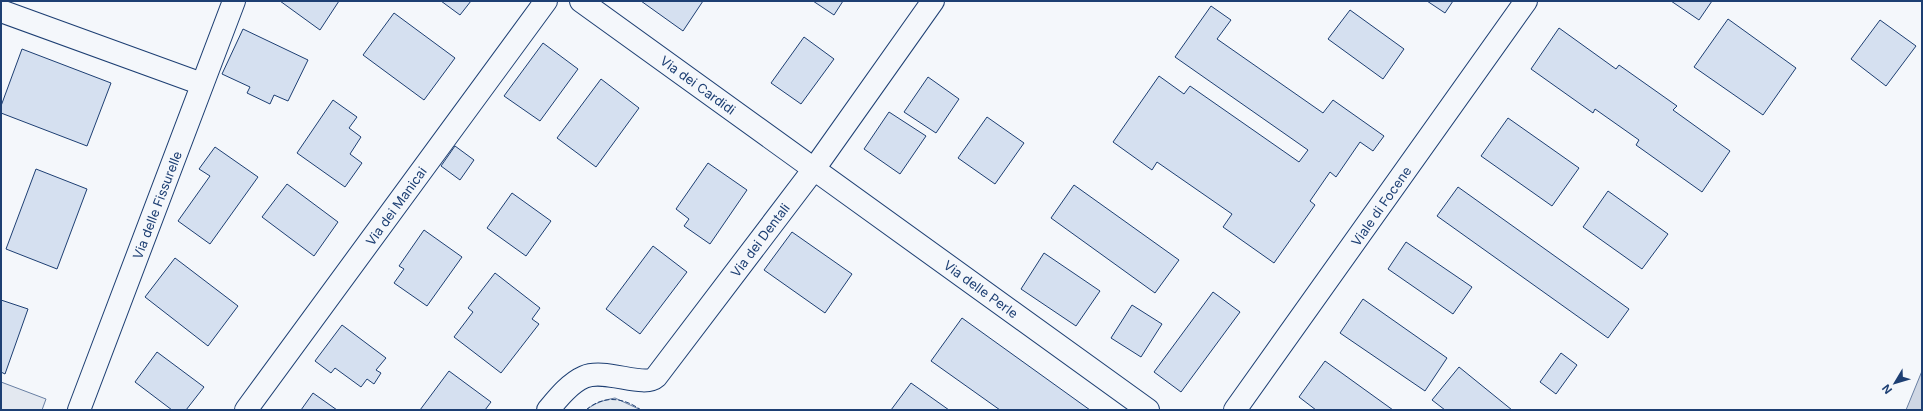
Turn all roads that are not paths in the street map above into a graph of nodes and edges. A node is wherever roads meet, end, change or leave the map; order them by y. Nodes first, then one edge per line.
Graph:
1 (234, 1) edge
2 (546, 1) edge
3 (581, 1) edge
4 (933, 1) edge
5 (1526, 1) edge
6 (1, 11) edge
7 (202, 84) junction
8 (814, 168) junction
9 (79, 410) edge
10 (246, 410) edge
11 (548, 410) edge
12 (1148, 410) edge
13 (1235, 410) edge

1 - 7 street, Via delle Fissurelle
2 - 10 street, Via dei Manicai
3 - 8 street, Via dei Cardidi
4 - 8 street, Via dei Dentali
5 - 13 street, Viale di Focene
6 - 7 street
7 - 9 street, Via delle Fissurelle
8 - 11 street, Via dei Dentali
8 - 12 street, Via delle Perle

